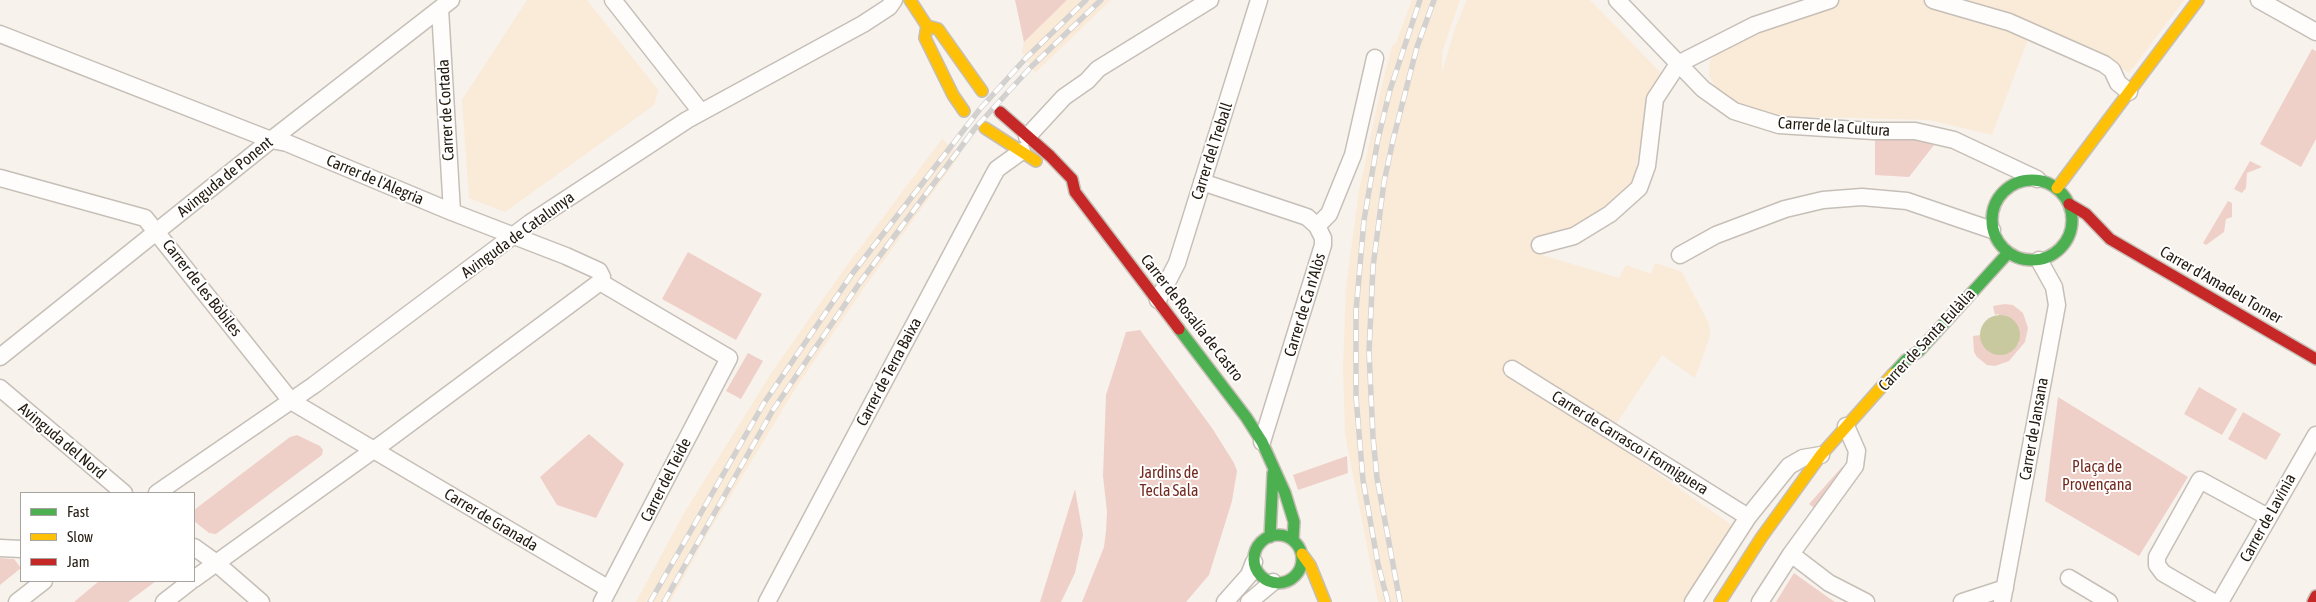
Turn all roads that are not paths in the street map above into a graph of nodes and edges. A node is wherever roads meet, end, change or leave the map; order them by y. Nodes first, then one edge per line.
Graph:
1 (613, 0) edge
2 (894, 0) edge
3 (910, 0) edge
4 (1210, 0) edge
5 (1259, 0) edge
6 (1617, 0) edge
7 (1830, 0) edge
8 (1933, 0) edge
9 (2198, 0) edge
10 (2259, 0) edge
11 (440, 3) edge
12 (426, 18) joint
13 (927, 26) junction
14 (2316, 32) edge
15 (0, 34) edge
16 (1375, 58) dead end
17 (1678, 64) junction
18 (982, 91) dead end
19 (2129, 92) junction
20 (964, 111) dead end
21 (701, 112) junction
22 (1000, 112) dead end
23 (985, 128) dead end
24 (271, 140) junction
25 (1025, 144) junction
26 (1046, 169) dead end
27 (0, 178) edge
28 (2037, 180) junction
29 (1202, 182) junction
30 (1060, 187) dead end
31 (2057, 188) junction
32 (1075, 192) junction
33 (2069, 204) junction
34 (452, 212) junction
35 (1317, 226) junction
36 (1992, 230) junction
37 (157, 231) junction
38 (513, 235) junction
39 (2069, 237) junction
40 (2110, 239) junction
41 (1540, 245) dead end
42 (2008, 253) junction
43 (1680, 255) dead end
44 (2039, 260) junction
45 (600, 282) junction
46 (1158, 300) junction
47 (0, 357) edge
48 (729, 358) joint
49 (2316, 360) edge
50 (1512, 369) dead end
51 (0, 388) edge
52 (291, 401) junction
53 (1846, 426) junction
54 (2316, 435) edge
55 (1262, 442) junction
56 (373, 451) junction
57 (1821, 455) junction
58 (1273, 468) junction
59 (123, 492) edge
60 (158, 492) edge
61 (1748, 517) junction
62 (2268, 517) junction
63 (1270, 537) junction
64 (1293, 540) junction
65 (0, 548) edge
66 (20, 549) edge
67 (195, 549) edge
68 (1302, 554) junction
69 (1791, 554) junction
70 (215, 562) junction
71 (1254, 562) junction
72 (195, 578) edge
73 (2068, 578) dead end
74 (1281, 581) junction
75 (43, 582) edge
76 (189, 582) edge
77 (1309, 595) edge
78 (2004, 595) edge
79 (606, 596) edge
80 (2316, 596) edge
81 (16, 602) edge
82 (164, 602) edge
83 (261, 602) edge
84 (767, 602) edge
85 (1225, 602) edge
86 (1249, 602) edge
87 (1325, 602) edge
88 (1693, 602) edge
89 (1720, 602) edge
90 (1760, 602) edge
91 (1866, 602) edge
92 (1962, 602) edge
93 (2109, 602) edge
94 (2212, 602) edge
95 (2220, 602) edge
96 (2313, 602) edge

1 - 21 street
2 - 21 street, Avinguda de Catalunya
3 - 13 street
4 - 25 street, Carrer de Terra Baixa
5 - 29 street, Carrer del Treball
6 - 17 street, Carrer de la Cultura
7 - 17 street
8 - 19 street
9 - 19 street
10 - 14 street
11 - 12 street, Carrer de Cortada
11 - 34 street, Carrer de Cortada
12 - 24 street, Avinguda de Ponent
13 - 18 street
13 - 20 street
15 - 24 street, Carrer de l'Alegria
16 - 35 street
17 - 28 street, Carrer de la Cultura
17 - 41 street
19 - 31 street
21 - 38 street, Avinguda de Catalunya
22 - 25 street, Carrer de Rosalía de Castro
23 - 25 street, Carrer de Rosalía de Castro
24 - 34 street, Carrer de l'Alegria
24 - 37 street, Avinguda de Ponent
25 - 26 street, Carrer de Rosalía de Castro
25 - 32 street, Carrer de Rosalía de Castro
25 - 84 street, Carrer de Terra Baixa
27 - 37 street, Carrer de les Bòbiles
28 - 31 street
28 - 36 street
29 - 35 street
29 - 46 street, Carrer del Treball
30 - 32 street
31 - 33 street
32 - 46 street, Carrer de Rosalía de Castro
33 - 39 street
33 - 40 street, Carrer d'Amadeu Torner
34 - 38 street, Carrer de l'Alegria
35 - 55 street, Carrer de Ca n'Alòs
36 - 42 street
36 - 43 street
37 - 47 street, Avinguda de Ponent
37 - 52 street, Carrer de les Bòbiles
38 - 45 street, Carrer de l'Alegria
38 - 52 street, Avinguda de Catalunya
39 - 40 street, Carrer d'Amadeu Torner
39 - 44 street
40 - 49 street, Carrer d'Amadeu Torner
42 - 44 street
42 - 53 street, Carrer de Santa Eulàlia
44 - 78 street, Carrer de Jansana
45 - 48 street, Carrer de l'Alegria
45 - 56 street
46 - 55 street, Carrer de Rosalía de Castro
48 - 79 street, Carrer del Teide
50 - 61 street, Carrer de Carrasco i Formiguera
51 - 59 street, Avinguda del Nord
52 - 56 street, Carrer de les Bòbiles
52 - 60 street, Avinguda de Catalunya
53 - 57 street, Carrer de Santa Eulàlia
53 - 69 street
54 - 62 street, Carrer de Lavínia
55 - 58 street, Carrer de Rosalía de Castro
56 - 70 street
56 - 79 street, Carrer de Granada
57 - 61 street
57 - 89 street, Carrer de Santa Eulàlia
58 - 63 street, Carrer de Rosalía de Castro
58 - 64 street, Carrer de Rosalía de Castro
61 - 88 street
62 - 94 street
62 - 95 street, Carrer de Lavínia
63 - 64 street
63 - 71 street
64 - 68 street
65 - 66 street
67 - 70 street
68 - 74 street
68 - 87 street
69 - 90 street
69 - 91 street
70 - 72 street
70 - 83 street
71 - 74 street
71 - 85 street
73 - 93 street
74 - 77 street
74 - 86 street
75 - 81 street
76 - 82 street
78 - 92 street
80 - 96 street

